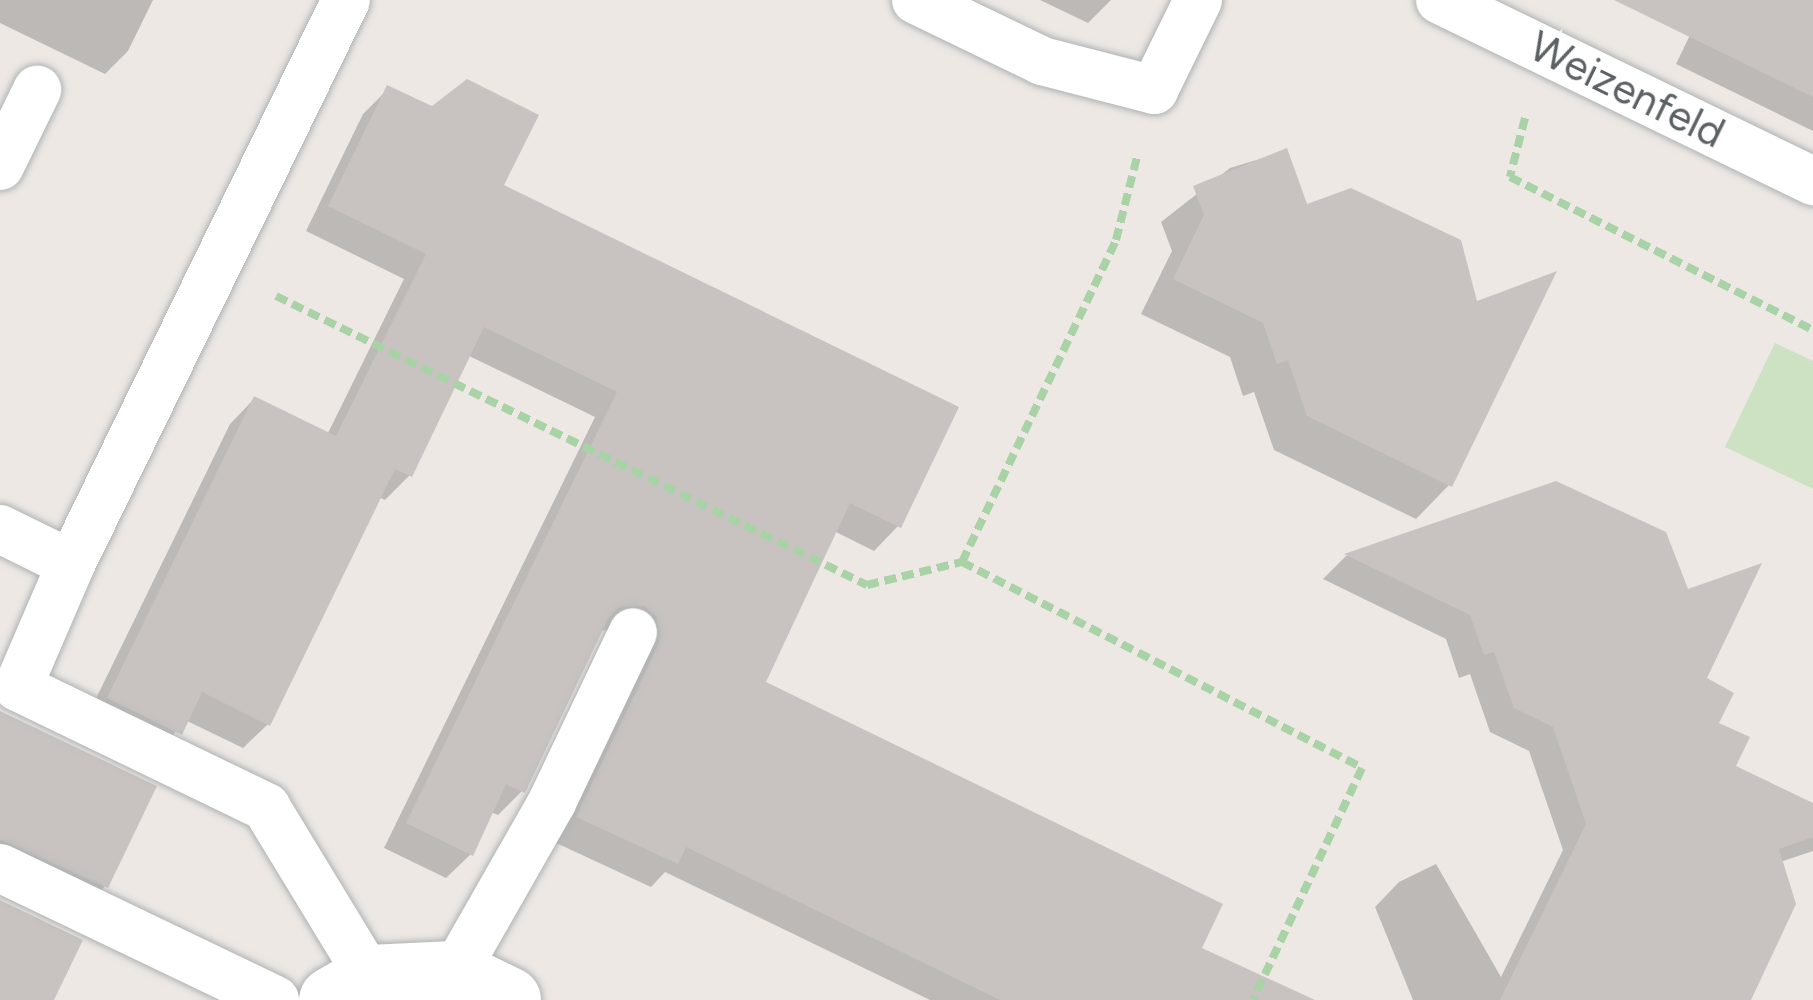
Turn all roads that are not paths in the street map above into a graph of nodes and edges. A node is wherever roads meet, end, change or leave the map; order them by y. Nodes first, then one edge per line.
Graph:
1 (346, 0) edge
2 (916, 0) edge
3 (1198, 0) edge
4 (1440, 0) edge
5 (37, 90) dead end
6 (0, 166) edge
7 (1813, 182) edge
8 (0, 529) edge
9 (71, 564) junction
10 (633, 632) dead end
11 (0, 868) edge
12 (481, 987) edge
13 (351, 989) edge
14 (275, 1000) edge

1 - 9 lane
2 - 3 lane
4 - 7 lane, Weizenfeld
5 - 6 lane
8 - 9 lane
9 - 13 lane
10 - 12 lane
11 - 14 lane
12 - 13 street

